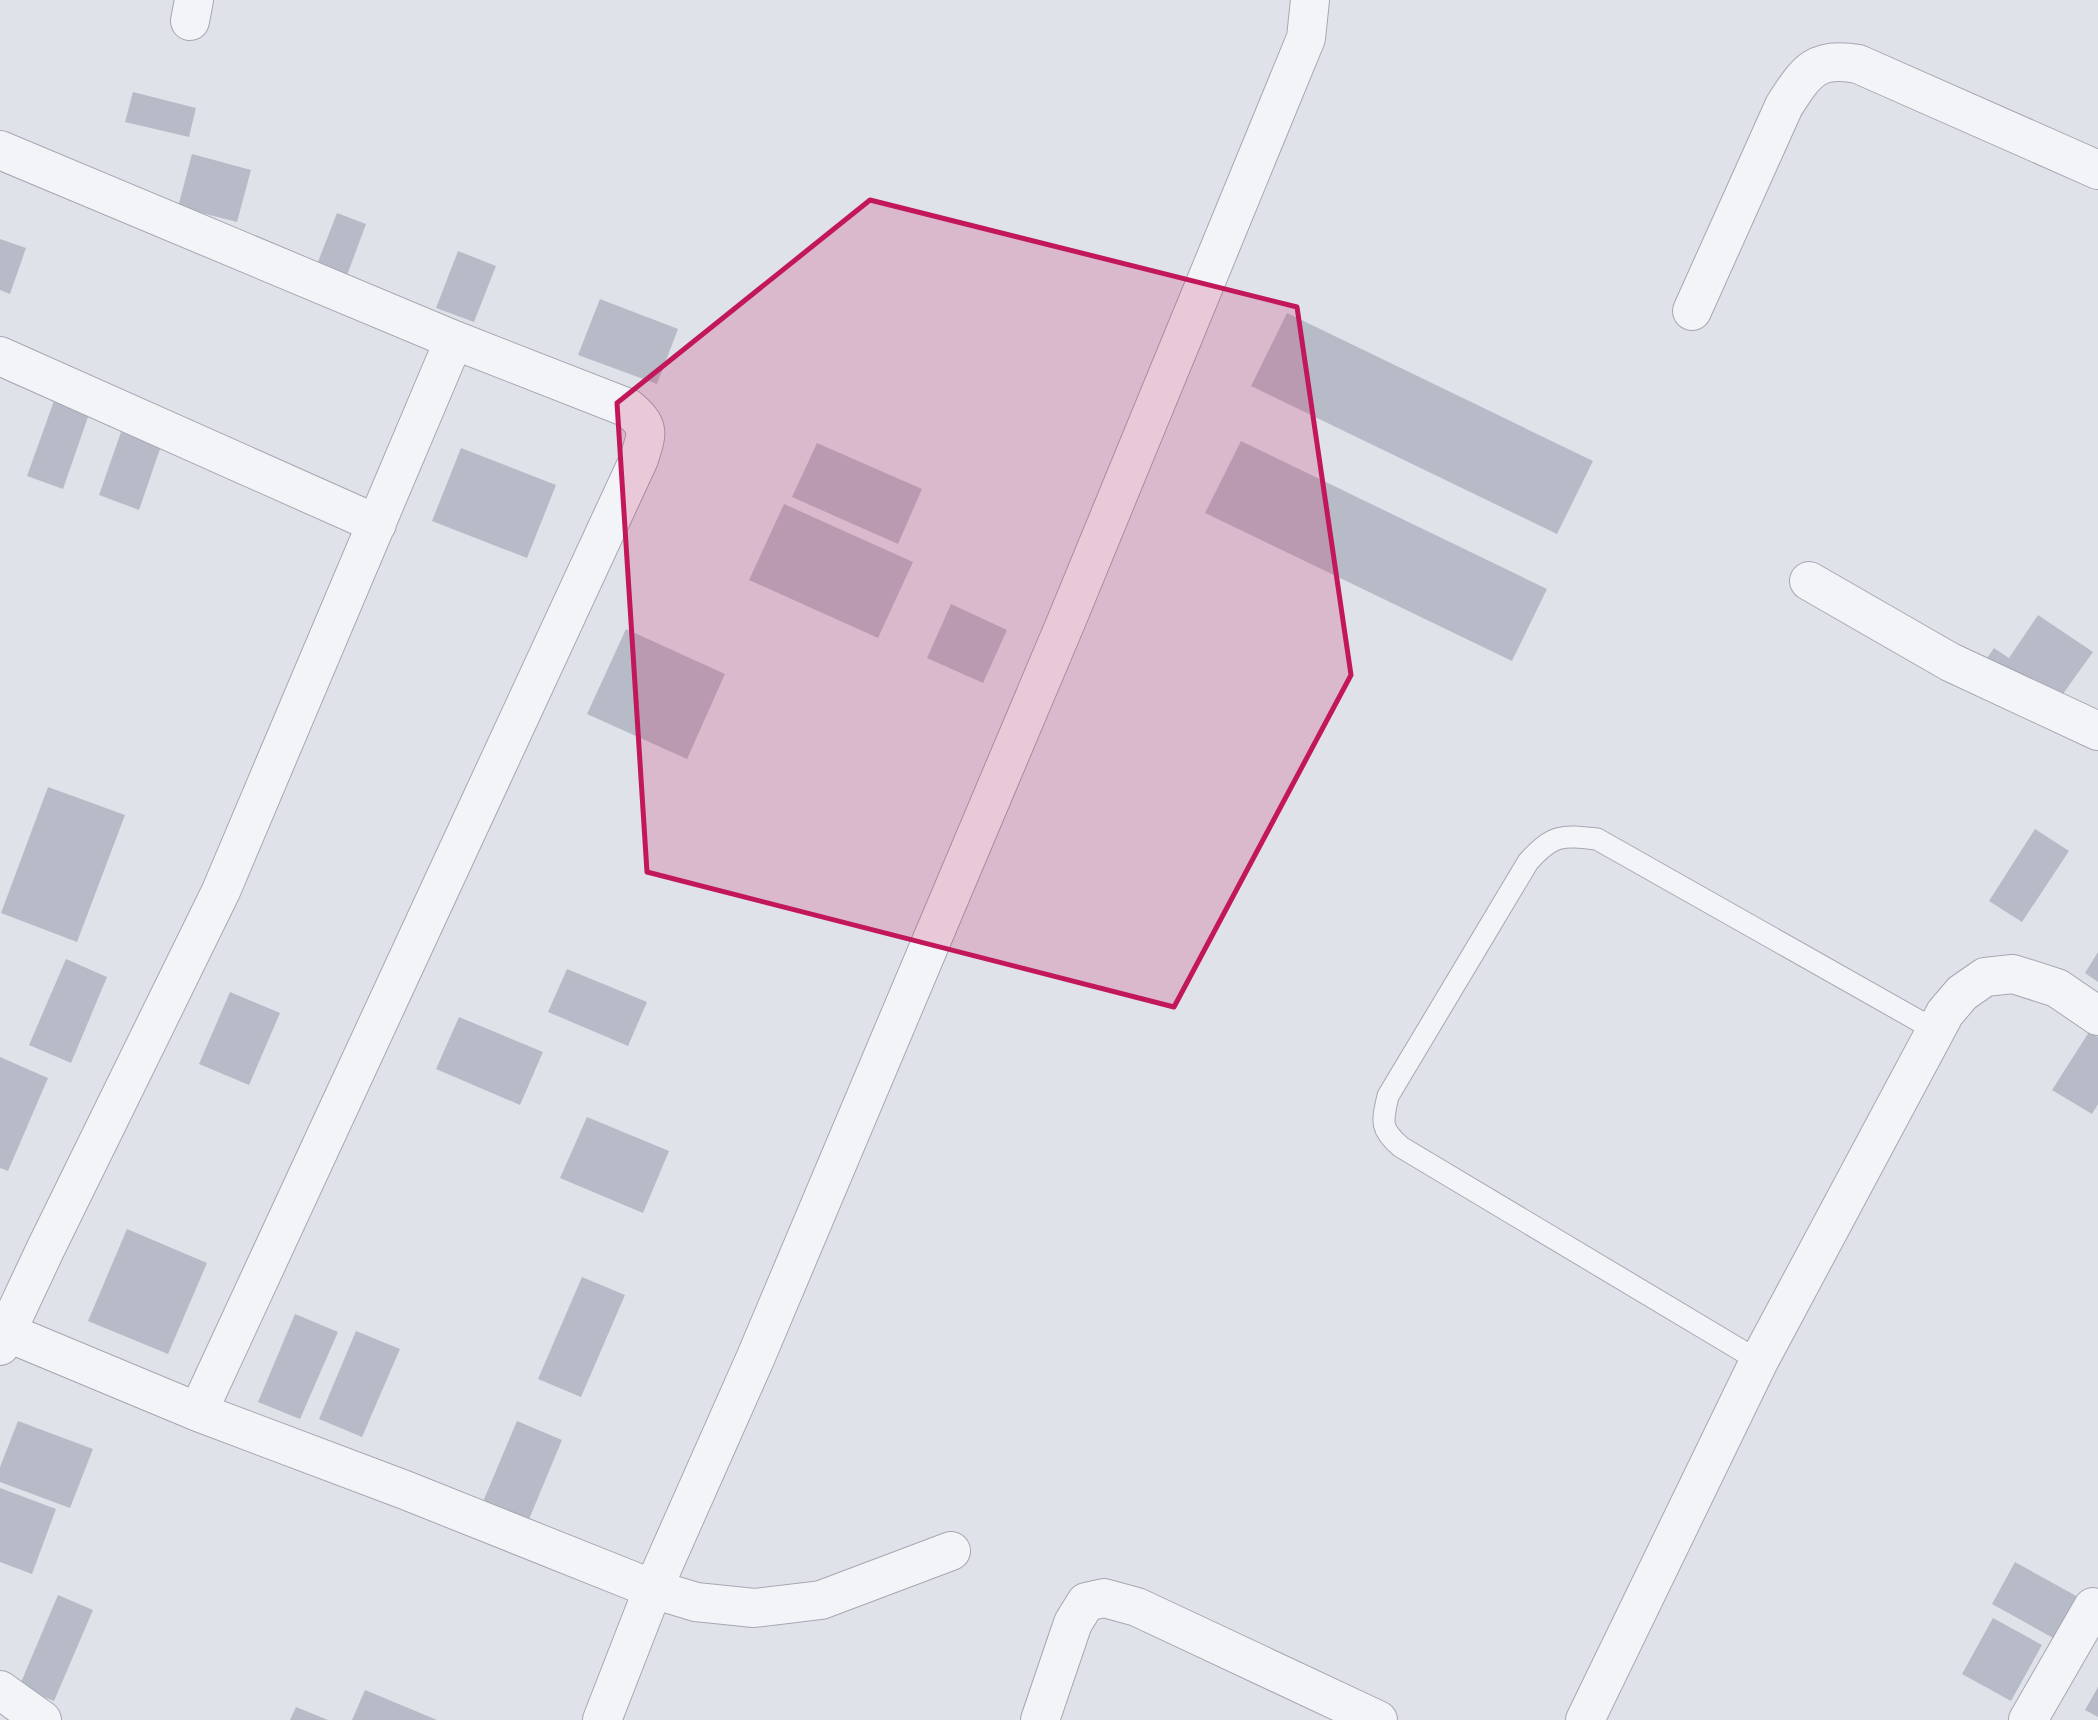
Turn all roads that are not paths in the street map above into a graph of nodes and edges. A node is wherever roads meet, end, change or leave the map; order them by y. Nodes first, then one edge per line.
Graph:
1 (1310, 0) edge
2 (0, 150) edge
3 (2098, 170) edge
4 (1692, 311) dead end
5 (454, 340) junction
6 (0, 356) edge
7 (377, 524) junction
8 (1809, 581) dead end
9 (2098, 731) edge
10 (2098, 1016) edge
11 (1935, 1030) junction
12 (3, 1339) edge
13 (1759, 1361) junction
14 (198, 1412) junction
15 (951, 1551) dead end
16 (653, 1589) junction
17 (2093, 1607) dead end
18 (0, 1690) edge
19 (42, 1720) edge
20 (602, 1720) edge
21 (1040, 1720) edge
22 (1378, 1720) edge
23 (1585, 1720) edge
24 (2028, 1720) edge

1 - 16 street
2 - 5 street
3 - 4 street
5 - 7 street
5 - 14 street
6 - 7 street
7 - 12 street
8 - 9 street
10 - 11 street
11 - 13 street
11 - 13 lane
12 - 14 street
13 - 23 street
14 - 16 street
15 - 16 street
16 - 20 street
17 - 24 street
18 - 19 street
21 - 22 street

